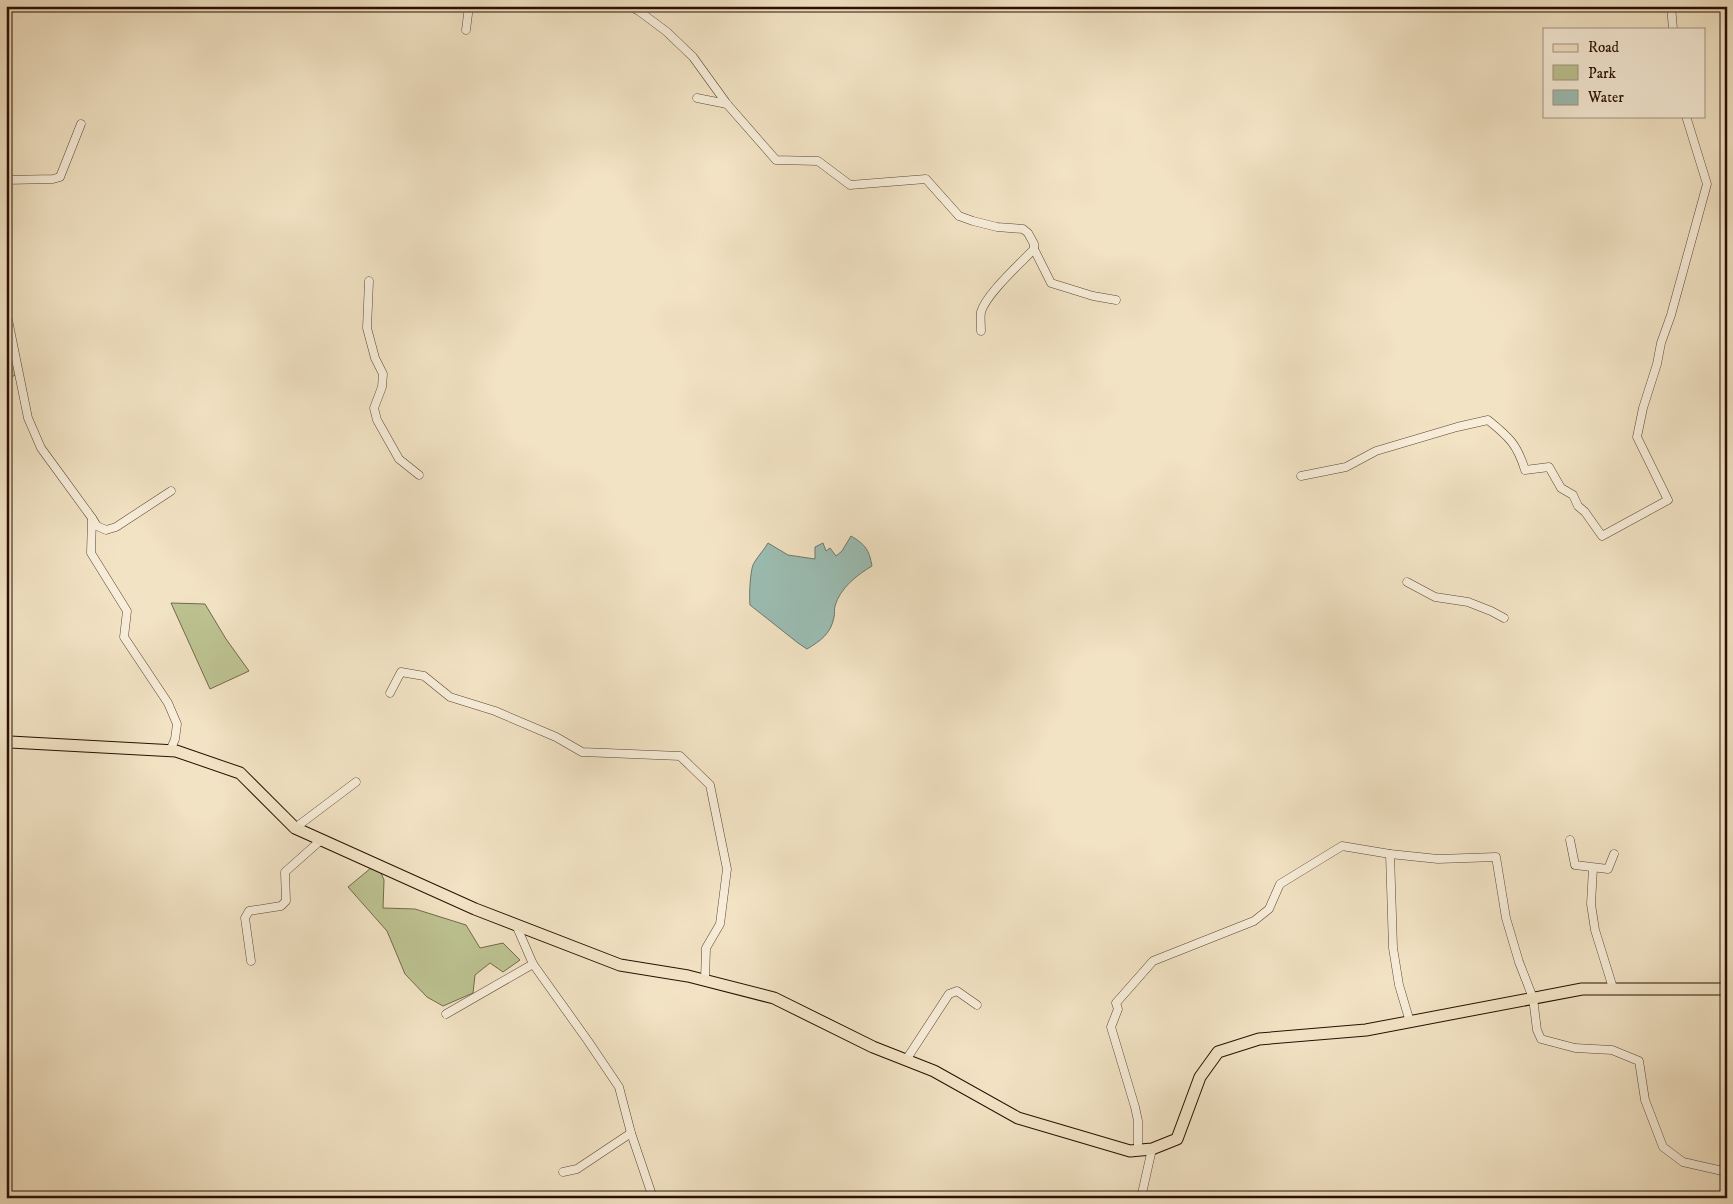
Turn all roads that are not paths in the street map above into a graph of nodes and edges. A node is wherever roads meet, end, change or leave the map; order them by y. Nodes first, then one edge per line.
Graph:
1 (469, 6) edge
2 (629, 6) edge
3 (1671, 6) edge
4 (1673, 28) edge
5 (466, 30) dead end
6 (697, 98) dead end
7 (727, 104) junction
8 (1687, 118) edge
9 (81, 124) dead end
10 (6, 180) edge
11 (1034, 250) junction
12 (369, 281) dead end
13 (1116, 300) dead end
14 (6, 310) edge
15 (981, 331) dead end
16 (419, 475) dead end
17 (1301, 476) dead end
18 (171, 491) dead end
19 (92, 518) junction
20 (1407, 582) dead end
21 (1504, 618) dead end
22 (390, 693) dead end
23 (6, 744) edge
24 (170, 751) junction
25 (356, 782) dead end
26 (295, 828) junction
27 (322, 840) junction
28 (1570, 840) dead end
29 (1390, 854) junction
30 (1614, 854) dead end
31 (1592, 868) junction
32 (516, 925) junction
33 (251, 961) dead end
34 (533, 964) junction
35 (705, 980) junction
36 (1613, 988) junction
37 (1727, 989) edge
38 (1533, 998) junction
39 (977, 1004) dead end
40 (446, 1014) dead end
41 (1410, 1022) junction
42 (906, 1060) junction
43 (631, 1133) junction
44 (1152, 1149) junction
45 (1138, 1150) junction
46 (563, 1172) dead end
47 (1727, 1172) edge
48 (652, 1198) edge
49 (1140, 1198) edge

1 - 5 street
2 - 7 street
3 - 4 street
6 - 7 street
7 - 11 street
8 - 17 street
9 - 10 street
11 - 13 street
11 - 15 street
12 - 16 street
14 - 19 street
18 - 19 street
19 - 24 street
20 - 21 street
22 - 35 street
23 - 24 main road
24 - 26 main road
25 - 26 street
26 - 27 main road
27 - 32 main road
27 - 33 street
28 - 31 street
29 - 38 street
29 - 41 street
29 - 45 street
30 - 31 street
31 - 36 street
32 - 34 street
32 - 35 main road
34 - 40 street
34 - 43 street
35 - 42 main road
36 - 37 main road
36 - 38 main road
38 - 41 main road
38 - 47 street
39 - 42 street
41 - 44 main road
42 - 45 main road
43 - 46 street
43 - 48 street
44 - 45 main road
44 - 49 street

